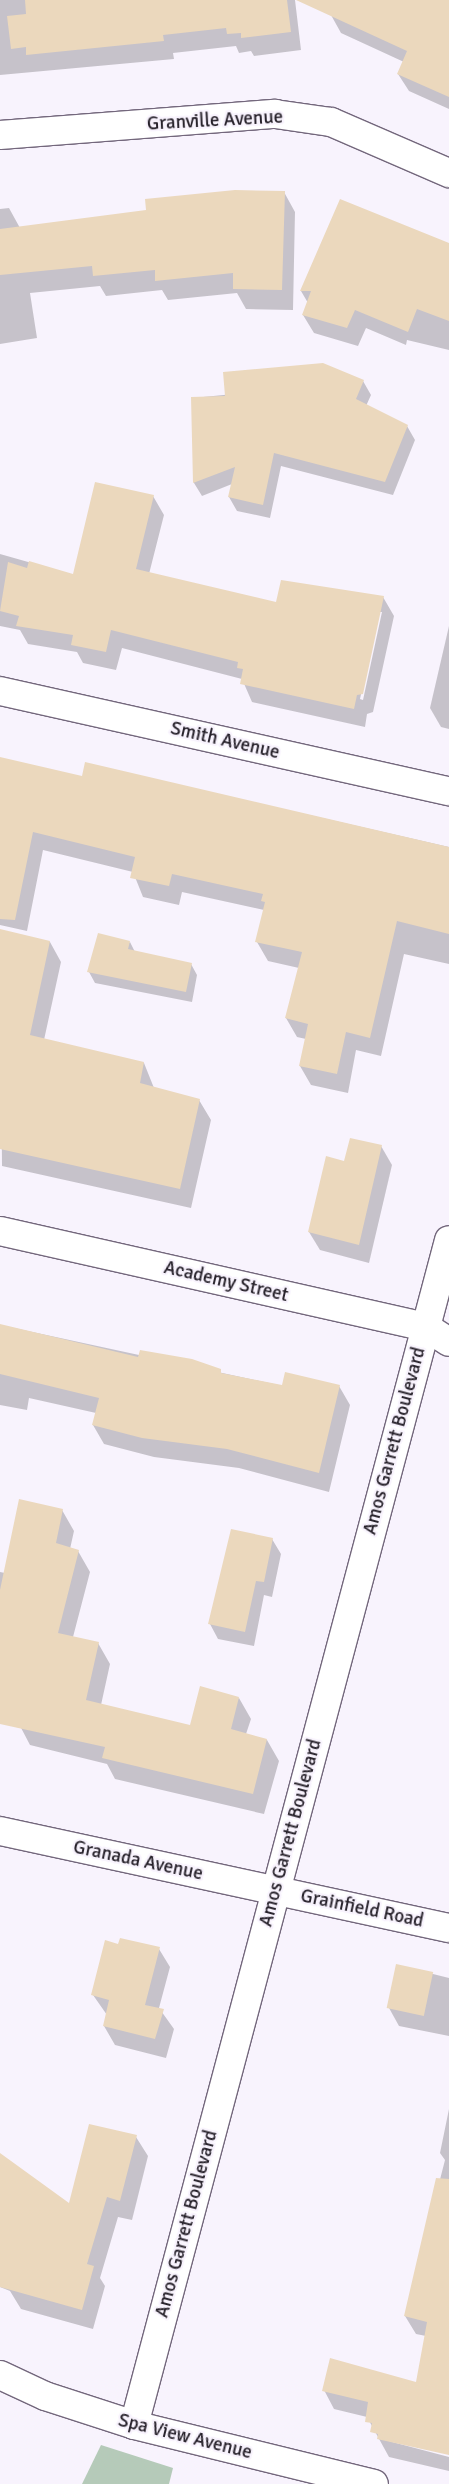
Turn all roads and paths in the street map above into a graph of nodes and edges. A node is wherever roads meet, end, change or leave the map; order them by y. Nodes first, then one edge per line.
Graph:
1 (0, 135) edge
2 (449, 173) edge
3 (0, 691) edge
4 (449, 791) edge
5 (0, 1231) edge
6 (449, 1240) edge
7 (426, 1327) junction
8 (449, 1342) edge
9 (0, 1831) edge
10 (276, 1891) junction
11 (449, 1928) edge
12 (0, 2375) edge
13 (134, 2425) junction
14 (374, 2484) edge

1 - 2 street, Granville Avenue
3 - 4 street, Smith Avenue
5 - 7 street, Academy Street
6 - 7 street, Amos Garrett Boulevard
7 - 8 street, Academy Street
7 - 10 street, Amos Garrett Boulevard
9 - 10 street, Granada Avenue
10 - 11 street, Grainfield Road
10 - 13 street, Amos Garrett Boulevard
12 - 13 street, Spa View Avenue
13 - 14 street, Spa View Avenue

